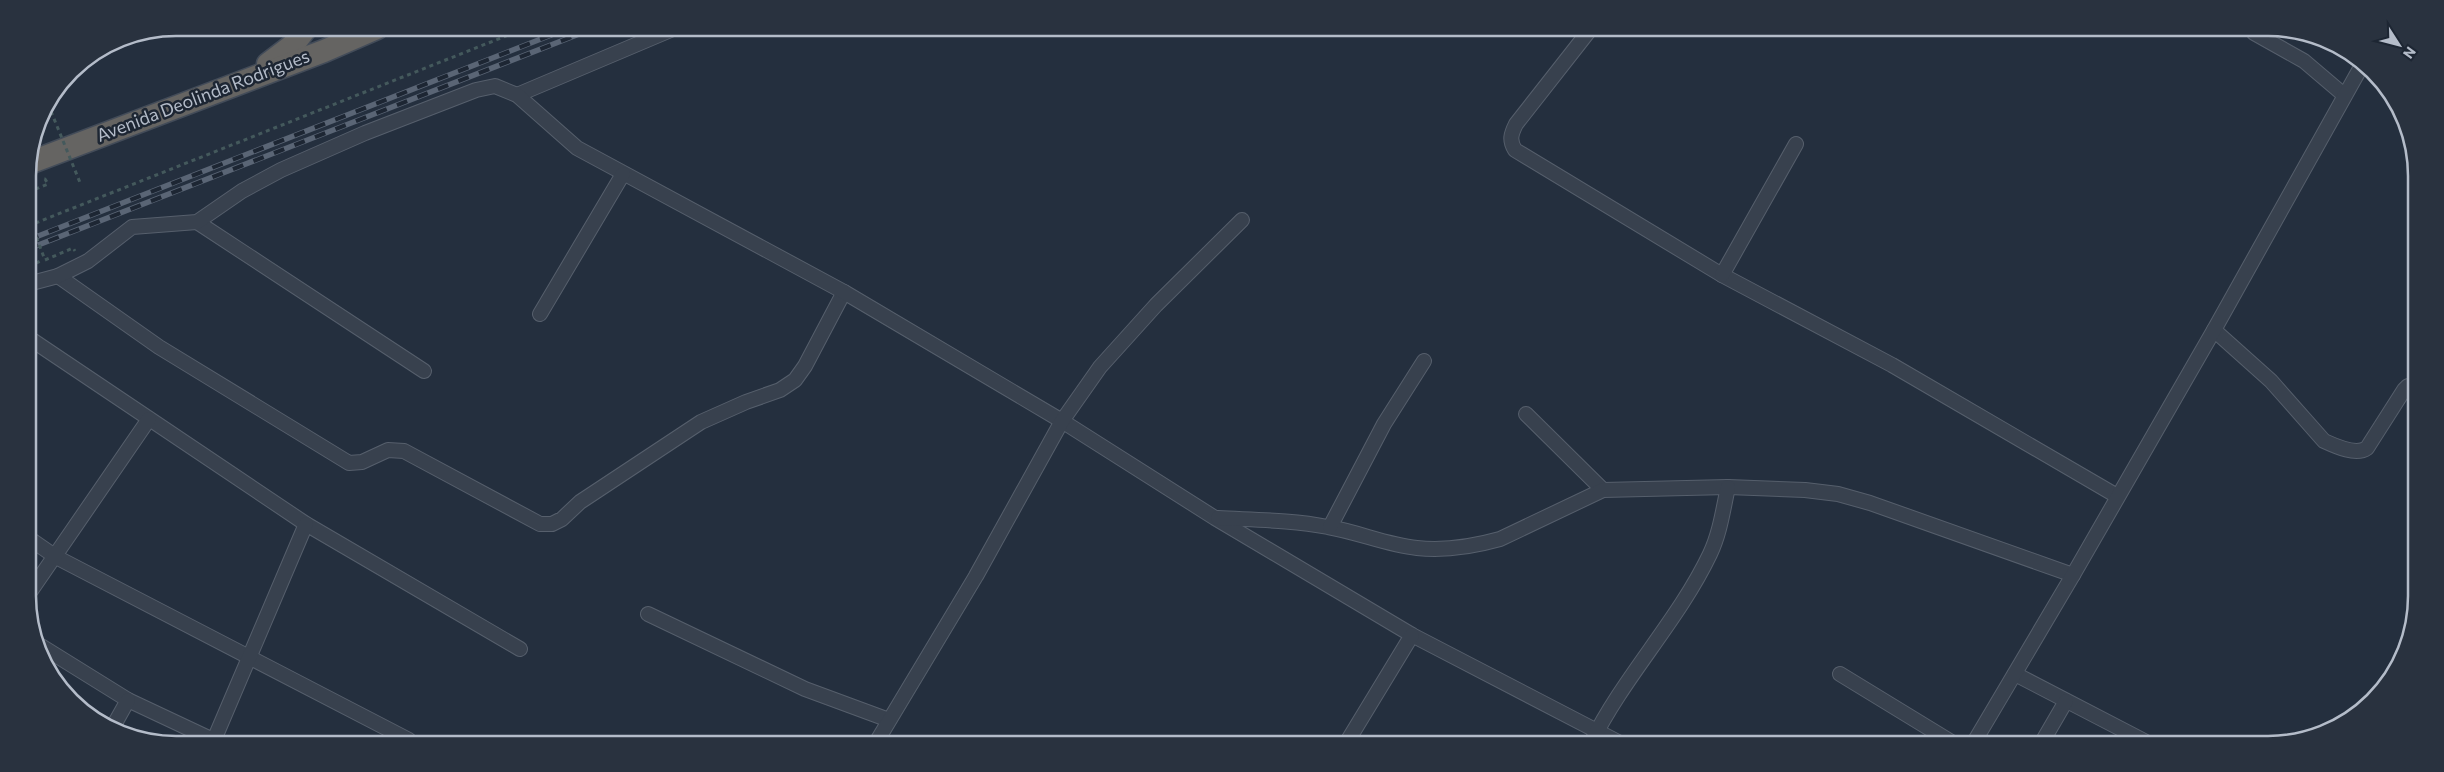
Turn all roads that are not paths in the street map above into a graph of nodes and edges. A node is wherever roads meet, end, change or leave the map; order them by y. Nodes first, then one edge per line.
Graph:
1 (300, 36) edge
2 (357, 36) edge
3 (656, 36) edge
4 (1586, 36) edge
5 (2261, 36) edge
6 (2359, 70) edge
7 (250, 78) junction
8 (517, 95) junction
9 (2344, 95) junction
10 (1796, 144) dead end
11 (37, 159) edge
12 (623, 174) junction
13 (1242, 220) dead end
14 (198, 222) junction
15 (58, 276) junction
16 (1722, 276) junction
17 (37, 282) edge
18 (844, 292) junction
19 (540, 314) dead end
20 (2214, 330) junction
21 (37, 343) edge
22 (1424, 362) dead end
23 (424, 371) dead end
24 (2408, 386) edge
25 (1526, 414) dead end
26 (149, 419) junction
27 (1062, 421) junction
28 (1728, 487) junction
29 (1603, 490) junction
30 (2117, 496) junction
31 (1215, 518) junction
32 (306, 524) junction
33 (1330, 527) junction
34 (36, 543) edge
35 (56, 557) junction
36 (2073, 575) junction
37 (36, 584) edge
38 (648, 614) dead end
39 (1412, 635) junction
40 (520, 649) dead end
41 (47, 650) edge
42 (249, 659) junction
43 (1840, 674) dead end
44 (2015, 674) junction
45 (128, 700) junction
46 (2066, 701) junction
47 (889, 720) junction
48 (116, 722) edge
49 (1351, 735) edge
50 (1591, 735) edge
51 (1595, 735) edge
52 (1939, 735) edge
53 (1978, 735) edge
54 (2046, 735) edge
55 (2133, 735) edge
56 (205, 736) edge
57 (216, 736) edge
58 (401, 736) edge
59 (880, 736) edge

1 - 7 highway
2 - 7 highway, Avenida Deolinda Rodrigues
3 - 8 street
4 - 16 street
5 - 9 street
6 - 9 street
7 - 11 highway, Avenida Deolinda Rodrigues
8 - 12 street
8 - 14 street
9 - 20 street
10 - 16 street
12 - 18 street
12 - 19 street
13 - 27 street
14 - 15 street
14 - 23 street
15 - 17 street
15 - 18 street
16 - 30 street
18 - 27 street
20 - 24 street
20 - 30 street
21 - 26 street
22 - 33 street
25 - 29 street
26 - 32 street
26 - 35 street
27 - 31 street
27 - 47 street
28 - 29 street
28 - 36 street
28 - 51 street
29 - 33 street
30 - 36 street
31 - 33 street
31 - 39 street
32 - 40 street
32 - 42 street
34 - 35 street
35 - 37 street
35 - 42 street
36 - 44 street
38 - 47 street
39 - 49 street
39 - 50 street
41 - 45 street
42 - 57 street
42 - 58 street
43 - 52 street
44 - 46 street
44 - 53 street
45 - 48 street
45 - 56 street
46 - 54 street
46 - 55 street
47 - 59 street

